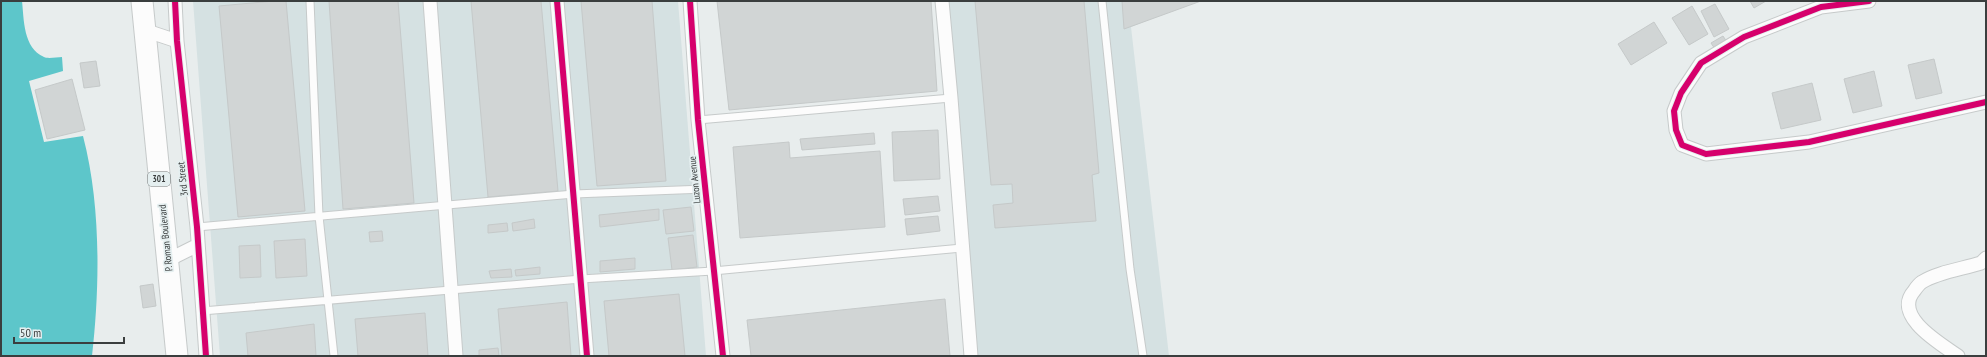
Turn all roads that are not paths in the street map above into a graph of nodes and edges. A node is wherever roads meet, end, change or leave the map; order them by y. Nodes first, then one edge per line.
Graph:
1 (142, 1) edge
2 (175, 1) edge
3 (310, 1) edge
4 (430, 1) edge
5 (557, 1) edge
6 (690, 1) edge
7 (942, 1) edge
8 (1102, 1) edge
9 (1869, 1) edge
10 (144, 30) junction
11 (177, 41) junction
12 (951, 98) junction
13 (1986, 102) edge
14 (698, 120) junction
15 (705, 189) junction
16 (574, 194) junction
17 (445, 204) junction
18 (319, 216) junction
19 (196, 227) junction
20 (198, 245) junction
21 (962, 248) junction
22 (1986, 258) edge
23 (168, 260) junction
24 (713, 271) junction
25 (581, 279) junction
26 (452, 291) junction
27 (327, 300) junction
28 (202, 311) junction
29 (176, 356) edge
30 (206, 356) edge
31 (334, 356) edge
32 (456, 356) edge
33 (587, 356) edge
34 (722, 356) edge
35 (971, 356) edge
36 (1143, 356) edge
37 (1958, 356) edge

1 - 10 main road, P. Roman Boulevard / 301
2 - 11 street, 3rd Street
3 - 18 lane
4 - 17 street
5 - 16 street
6 - 14 street, Luzon Avenue
7 - 12 street
8 - 36 lane
9 - 13 street
10 - 11 street
10 - 23 main road, P. Roman Boulevard / 301
11 - 19 street, 3rd Street
12 - 14 lane
12 - 21 street
14 - 15 street, Luzon Avenue
15 - 16 lane
15 - 24 street, Luzon Avenue
16 - 17 lane
16 - 25 street
17 - 18 lane
17 - 26 street
18 - 19 lane
18 - 27 lane
19 - 20 street, 3rd Street
20 - 23 street
20 - 28 street, 3rd Street
21 - 24 lane
21 - 35 street
22 - 37 street
23 - 29 main road, P. Roman Boulevard / 301
24 - 25 lane
24 - 34 street, Luzon Avenue
25 - 26 lane
25 - 33 street
26 - 27 lane
26 - 32 street
27 - 28 lane
27 - 31 lane
28 - 30 street, 3rd Street

